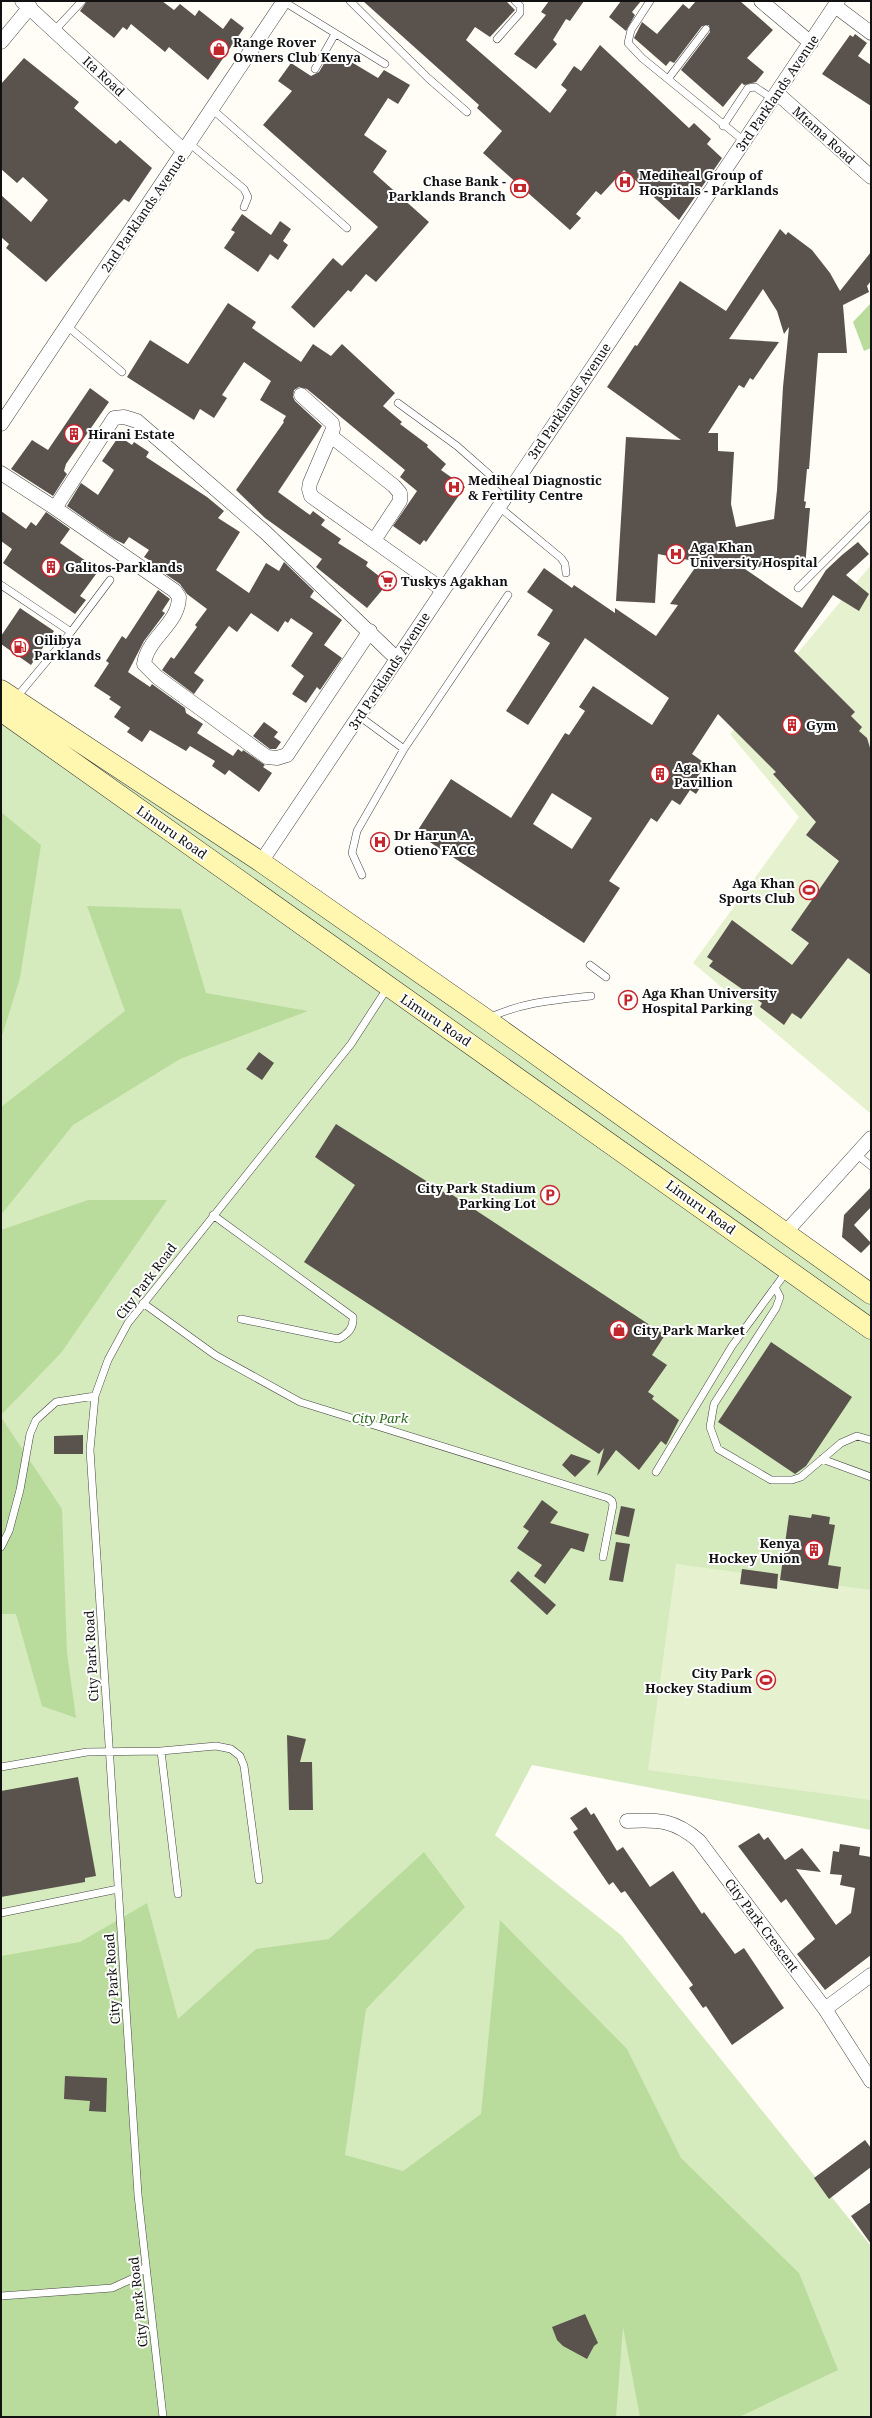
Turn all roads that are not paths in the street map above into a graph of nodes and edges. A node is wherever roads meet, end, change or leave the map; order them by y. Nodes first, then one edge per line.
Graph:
1 (82, 1) edge
2 (284, 1) edge
3 (350, 1) edge
4 (515, 1) edge
5 (650, 1) edge
6 (760, 1) edge
7 (26, 4) edge
8 (836, 4) edge
9 (706, 29) dead end
10 (55, 30) junction
11 (871, 33) edge
12 (334, 34) junction
13 (497, 39) dead end
14 (1, 42) edge
15 (811, 43) junction
16 (385, 64) dead end
17 (314, 70) dead end
18 (668, 79) junction
19 (775, 96) junction
20 (212, 109) junction
21 (467, 112) dead end
22 (723, 126) junction
23 (744, 141) junction
24 (187, 147) junction
25 (871, 177) edge
26 (244, 207) dead end
27 (347, 228) dead end
28 (67, 326) junction
29 (122, 372) dead end
30 (301, 395) dead end
31 (398, 403) dead end
32 (1, 424) edge
33 (331, 436) junction
34 (1, 474) edge
35 (508, 491) junction
36 (498, 506) junction
37 (55, 508) junction
38 (871, 515) edge
39 (375, 540) junction
40 (566, 573) dead end
41 (110, 580) dead end
42 (1, 585) edge
43 (798, 588) dead end
44 (443, 590) junction
45 (508, 595) dead end
46 (370, 631) junction
47 (71, 632) junction
48 (396, 658) junction
49 (5, 700) edge
50 (359, 716) junction
51 (404, 750) junction
52 (261, 862) junction
53 (362, 875) dead end
54 (244, 883) junction
55 (590, 965) dead end
56 (606, 977) dead end
57 (388, 988) junction
58 (591, 996) dead end
59 (486, 1018) junction
60 (871, 1138) edge
61 (856, 1154) junction
62 (871, 1166) edge
63 (213, 1215) junction
64 (785, 1233) junction
65 (787, 1271) junction
66 (775, 1287) junction
67 (871, 1294) edge
68 (143, 1303) junction
69 (241, 1319) dead end
70 (871, 1329) edge
71 (95, 1396) junction
72 (871, 1440) edge
73 (822, 1459) junction
74 (656, 1472) dead end
75 (871, 1477) edge
76 (1, 1547) edge
77 (603, 1557) dead end
78 (161, 1751) junction
79 (108, 1752) junction
80 (1, 1767) edge
81 (627, 1821) dead end
82 (259, 1880) dead end
83 (118, 1889) junction
84 (178, 1894) dead end
85 (1, 1913) edge
86 (871, 1975) edge
87 (825, 2009) junction
88 (871, 2081) edge
89 (146, 2266) junction
90 (1, 2296) edge
91 (163, 2417) edge

1 - 10 lane
2 - 12 lane
2 - 20 street, 2nd Parklands Avenue
3 - 21 lane
4 - 13 lane
5 - 18 lane
6 - 15 street
7 - 10 street, Ita Road
7 - 14 street
8 - 11 street
8 - 15 street, 3rd Parklands Avenue
9 - 18 lane
10 - 24 street, Ita Road
12 - 16 lane
12 - 17 lane
15 - 19 street, 3rd Parklands Avenue
18 - 22 lane
19 - 22 lane
19 - 23 street, 3rd Parklands Avenue
19 - 25 street, Mtama Road
20 - 24 street, 2nd Parklands Avenue
20 - 27 lane
22 - 23 lane
23 - 35 street, 3rd Parklands Avenue
24 - 26 lane
24 - 28 street, 2nd Parklands Avenue
28 - 29 lane
28 - 32 street, 2nd Parklands Avenue
30 - 33 street
31 - 35 lane
33 - 39 street
33 - 39 street
34 - 37 street
35 - 36 street, 3rd Parklands Avenue
36 - 40 lane
36 - 44 street, 3rd Parklands Avenue
37 - 46 street
37 - 46 street
38 - 43 lane
39 - 44 street
41 - 47 lane
42 - 47 lane
44 - 48 street, 3rd Parklands Avenue
45 - 51 lane
46 - 48 street
47 - 49 lane
48 - 50 street, 3rd Parklands Avenue
49 - 52 main road, Limuru Road
49 - 54 main road, Limuru Road
50 - 51 lane
50 - 52 street, 3rd Parklands Avenue
51 - 53 lane
52 - 54 main road
52 - 59 main road, Limuru Road
54 - 57 main road, Limuru Road
55 - 56 lane
57 - 63 lane, City Park Road
57 - 65 main road, Limuru Road
58 - 59 lane
59 - 64 main road, Limuru Road
60 - 61 street
61 - 62 lane
61 - 64 street
63 - 68 lane, City Park Road
63 - 69 lane
64 - 67 main road, Limuru Road
65 - 66 lane
65 - 70 main road, Limuru Road
66 - 73 lane
66 - 74 lane
68 - 71 lane, City Park Road
68 - 77 lane
71 - 76 lane
71 - 79 lane, City Park Road
72 - 73 lane
73 - 75 lane
78 - 79 lane
78 - 82 lane
78 - 84 lane
79 - 80 lane
79 - 83 lane, City Park Road
81 - 87 street, City Park Crescent
83 - 85 lane
83 - 89 lane, City Park Road
86 - 87 street
87 - 88 street, City Park Crescent
89 - 90 lane
89 - 91 lane, City Park Road

